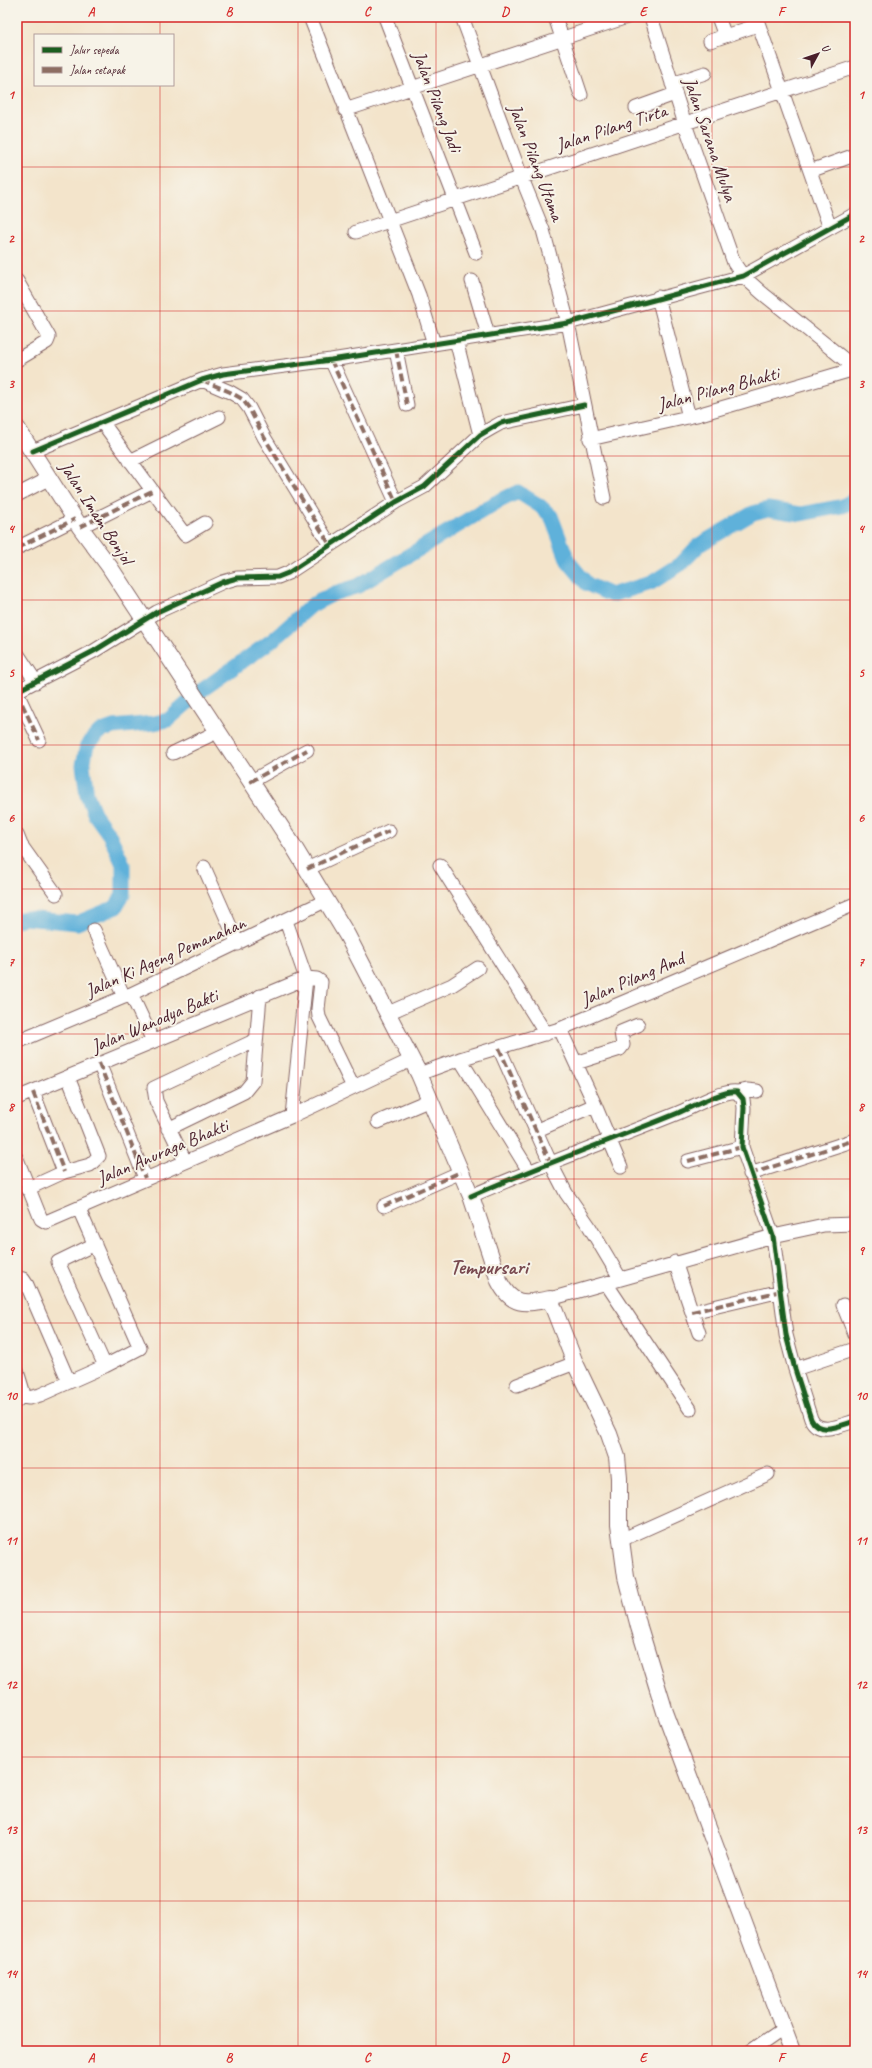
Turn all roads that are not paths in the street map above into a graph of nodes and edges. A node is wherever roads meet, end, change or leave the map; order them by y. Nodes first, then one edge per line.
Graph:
1 (310, 17) edge
2 (385, 17) edge
3 (462, 17) edge
4 (555, 17) edge
5 (627, 17) edge
6 (650, 17) edge
7 (718, 17) edge
8 (757, 21) edge
9 (725, 36) junction
10 (562, 38) junction
11 (710, 41) dead end
12 (480, 65) junction
13 (855, 67) edge
14 (705, 72) dead end
15 (412, 88) junction
16 (673, 89) junction
17 (782, 90) junction
18 (581, 95) dead end
19 (636, 108) dead end
20 (345, 110) junction
21 (684, 124) junction
22 (855, 155) edge
23 (810, 171) junction
24 (521, 176) junction
25 (455, 198) junction
26 (855, 214) edge
27 (389, 220) junction
28 (830, 228) junction
29 (356, 232) dead end
30 (476, 253) dead end
31 (742, 274) junction
32 (472, 281) dead end
33 (19, 290) edge
34 (658, 297) junction
35 (568, 322) junction
36 (488, 335) junction
37 (456, 340) junction
38 (434, 344) junction
39 (396, 350) junction
40 (17, 360) edge
41 (331, 360) junction
42 (855, 369) edge
43 (202, 380) junction
44 (407, 405) dead end
45 (584, 405) junction
46 (219, 417) dead end
47 (689, 417) junction
48 (102, 422) junction
49 (17, 428) edge
50 (480, 435) junction
51 (590, 439) junction
52 (33, 451) junction
53 (130, 460) junction
54 (50, 478) junction
55 (152, 491) junction
56 (17, 495) edge
57 (604, 498) dead end
58 (396, 502) junction
59 (78, 523) junction
60 (205, 523) dead end
61 (330, 545) junction
62 (17, 548) edge
63 (144, 619) junction
64 (17, 653) edge
65 (36, 682) junction
66 (17, 692) edge
67 (217, 732) junction
68 (39, 740) dead end
69 (307, 750) dead end
70 (173, 753) dead end
71 (250, 782) junction
72 (389, 831) dead end
73 (17, 835) edge
74 (440, 865) dead end
75 (204, 867) dead end
76 (307, 869) junction
77 (56, 894) dead end
78 (328, 900) junction
79 (855, 904) edge
80 (286, 921) junction
81 (94, 930) dead end
82 (238, 944) junction
83 (478, 968) dead end
84 (306, 978) junction
85 (128, 995) junction
86 (260, 996) junction
87 (388, 1013) junction
88 (638, 1025) dead end
89 (560, 1029) junction
90 (546, 1034) junction
91 (256, 1040) junction
92 (152, 1041) junction
93 (17, 1042) edge
94 (499, 1048) junction
95 (460, 1059) junction
96 (411, 1060) junction
97 (99, 1063) junction
98 (576, 1063) junction
99 (419, 1074) junction
100 (68, 1077) junction
101 (353, 1087) junction
102 (756, 1091) dead end
103 (33, 1092) junction
104 (737, 1092) junction
105 (17, 1098) edge
106 (430, 1100) junction
107 (595, 1105) junction
108 (292, 1116) junction
109 (378, 1122) dead end
110 (168, 1129) junction
111 (535, 1131) junction
112 (611, 1140) junction
113 (855, 1140) edge
114 (742, 1147) junction
115 (17, 1159) edge
116 (185, 1161) junction
117 (688, 1161) dead end
118 (550, 1162) junction
119 (621, 1167) dead end
120 (529, 1171) junction
121 (64, 1172) junction
122 (461, 1172) junction
123 (750, 1174) junction
124 (146, 1178) junction
125 (27, 1189) junction
126 (471, 1196) junction
127 (384, 1206) dead end
128 (79, 1209) junction
129 (855, 1224) edge
130 (773, 1236) junction
131 (94, 1244) junction
132 (675, 1262) junction
133 (17, 1278) edge
134 (620, 1278) junction
135 (606, 1283) junction
136 (781, 1291) junction
137 (550, 1299) junction
138 (843, 1305) dead end
139 (692, 1312) junction
140 (699, 1333) dead end
141 (855, 1335) edge
142 (855, 1349) edge
143 (575, 1363) junction
144 (105, 1366) junction
145 (795, 1369) junction
146 (17, 1371) edge
147 (69, 1382) junction
148 (517, 1384) dead end
149 (19, 1399) edge
150 (690, 1409) dead end
151 (855, 1421) edge
152 (768, 1474) dead end
153 (620, 1540) junction
154 (783, 2029) junction
155 (751, 2051) edge
156 (792, 2051) edge

1 - 20 street
2 - 15 street, Jalan Pilang Jadi
3 - 12 street, Jalan Pilang Utama
4 - 10 street
5 - 10 street
6 - 16 street, Jalan Sarana Mulya
7 - 9 street
8 - 9 street
8 - 17 street
9 - 11 street
10 - 12 street
10 - 18 street
12 - 15 street
12 - 24 street, Jalan Pilang Utama
13 - 17 street, Jalan Pilang Tirta
14 - 16 street
15 - 20 street
15 - 25 street, Jalan Pilang Jadi
16 - 19 street
16 - 21 street, Jalan Sarana Mulya
17 - 21 street, Jalan Pilang Tirta
17 - 23 street
20 - 27 street
21 - 24 street, Jalan Pilang Tirta
21 - 31 street, Jalan Sarana Mulya
22 - 23 street
23 - 28 street
24 - 25 street, Jalan Pilang Tirta
24 - 35 street, Jalan Pilang Utama
25 - 27 street, Jalan Pilang Tirta
25 - 30 street, Jalan Pilang Jadi
26 - 28 street
27 - 29 street, Jalan Pilang Tirta
27 - 38 street
28 - 31 street
31 - 34 street
31 - 42 street
32 - 36 street
33 - 40 street
34 - 35 street
34 - 47 street
35 - 36 street
35 - 45 street, Jalan Pilang Utama
36 - 37 street
37 - 38 street
37 - 50 street
38 - 39 street
39 - 41 street
39 - 44 street
41 - 43 street
41 - 58 street
42 - 47 street, Jalan Pilang Bhakti
43 - 48 street
43 - 61 street
45 - 50 street
45 - 51 street, Jalan Pilang Utama
46 - 53 street
47 - 51 street, Jalan Pilang Bhakti
48 - 52 street
48 - 53 street
49 - 52 main road, Jalan Imam Bonjol
50 - 58 street
51 - 57 street, Jalan Pilang Utama
52 - 54 main road, Jalan Imam Bonjol
53 - 55 street
54 - 56 street
54 - 59 main road, Jalan Imam Bonjol
55 - 59 street
55 - 60 street
58 - 61 street
59 - 62 street
59 - 63 main road, Jalan Imam Bonjol
61 - 63 street
63 - 65 street
63 - 67 main road, Jalan Imam Bonjol
64 - 65 street
65 - 66 street
66 - 68 street
67 - 70 street
67 - 71 main road, Jalan Imam Bonjol
69 - 71 street
71 - 76 main road, Jalan Imam Bonjol
72 - 76 street
73 - 77 street
74 - 90 street
75 - 82 street
76 - 78 main road, Jalan Imam Bonjol
78 - 80 street, Jalan Ki Ageng Pemanahan
78 - 87 main road, Jalan Imam Bonjol
79 - 89 street, Jalan Pilang Amd
80 - 82 street, Jalan Ki Ageng Pemanahan
80 - 84 street
81 - 85 street
82 - 85 street, Jalan Ki Ageng Pemanahan
83 - 87 street
84 - 86 street, Jalan Wanodya Bakti
84 - 101 street
84 - 108 street
85 - 92 street
85 - 93 street, Jalan Ki Ageng Pemanahan
86 - 91 street
86 - 92 street, Jalan Wanodya Bakti
87 - 96 main road, Jalan Imam Bonjol
88 - 98 street
89 - 90 street, Jalan Pilang Amd
89 - 98 street
90 - 94 street, Jalan Pilang Amd
91 - 110 street
91 - 110 street
92 - 97 street, Jalan Wanodya Bakti
94 - 95 street, Jalan Pilang Amd
94 - 111 street
95 - 99 street, Jalan Pilang Amd
95 - 120 street
96 - 99 main road, Jalan Imam Bonjol
96 - 101 street, Jalan Anuraga Bhakti
97 - 100 street, Jalan Wanodya Bakti
97 - 124 street
98 - 107 street
99 - 106 main road, Jalan Imam Bonjol
100 - 103 street, Jalan Wanodya Bakti
100 - 121 street
101 - 108 street, Jalan Anuraga Bhakti
102 - 104 street
103 - 105 street, Jalan Wanodya Bakti
103 - 121 street
104 - 112 street
104 - 114 street
106 - 109 street
106 - 122 main road, Jalan Imam Bonjol
107 - 111 street
107 - 112 street
108 - 116 street, Jalan Anuraga Bhakti
110 - 116 street
111 - 118 street
112 - 118 street
112 - 119 street
113 - 123 street
114 - 117 street
114 - 123 street
115 - 125 street
116 - 124 street, Jalan Anuraga Bhakti
118 - 120 street
118 - 134 street
120 - 126 street
121 - 125 street
122 - 126 main road, Jalan Imam Bonjol
122 - 127 street
123 - 130 street
124 - 128 street, Jalan Anuraga Bhakti
125 - 128 street, Jalan Anuraga Bhakti
126 - 137 main road, Jalan Imam Bonjol
128 - 131 street
129 - 130 street
130 - 132 street
130 - 136 street
131 - 144 street
131 - 144 street
132 - 134 street
132 - 139 street
133 - 147 street
134 - 135 street
135 - 137 street
135 - 150 street
136 - 139 street
136 - 145 street
137 - 143 main road
138 - 141 street
139 - 140 street
142 - 145 street
143 - 148 street
143 - 153 main road
144 - 147 street
145 - 151 street
146 - 149 street
147 - 149 street
152 - 153 street
153 - 154 main road
154 - 155 street
154 - 156 main road

